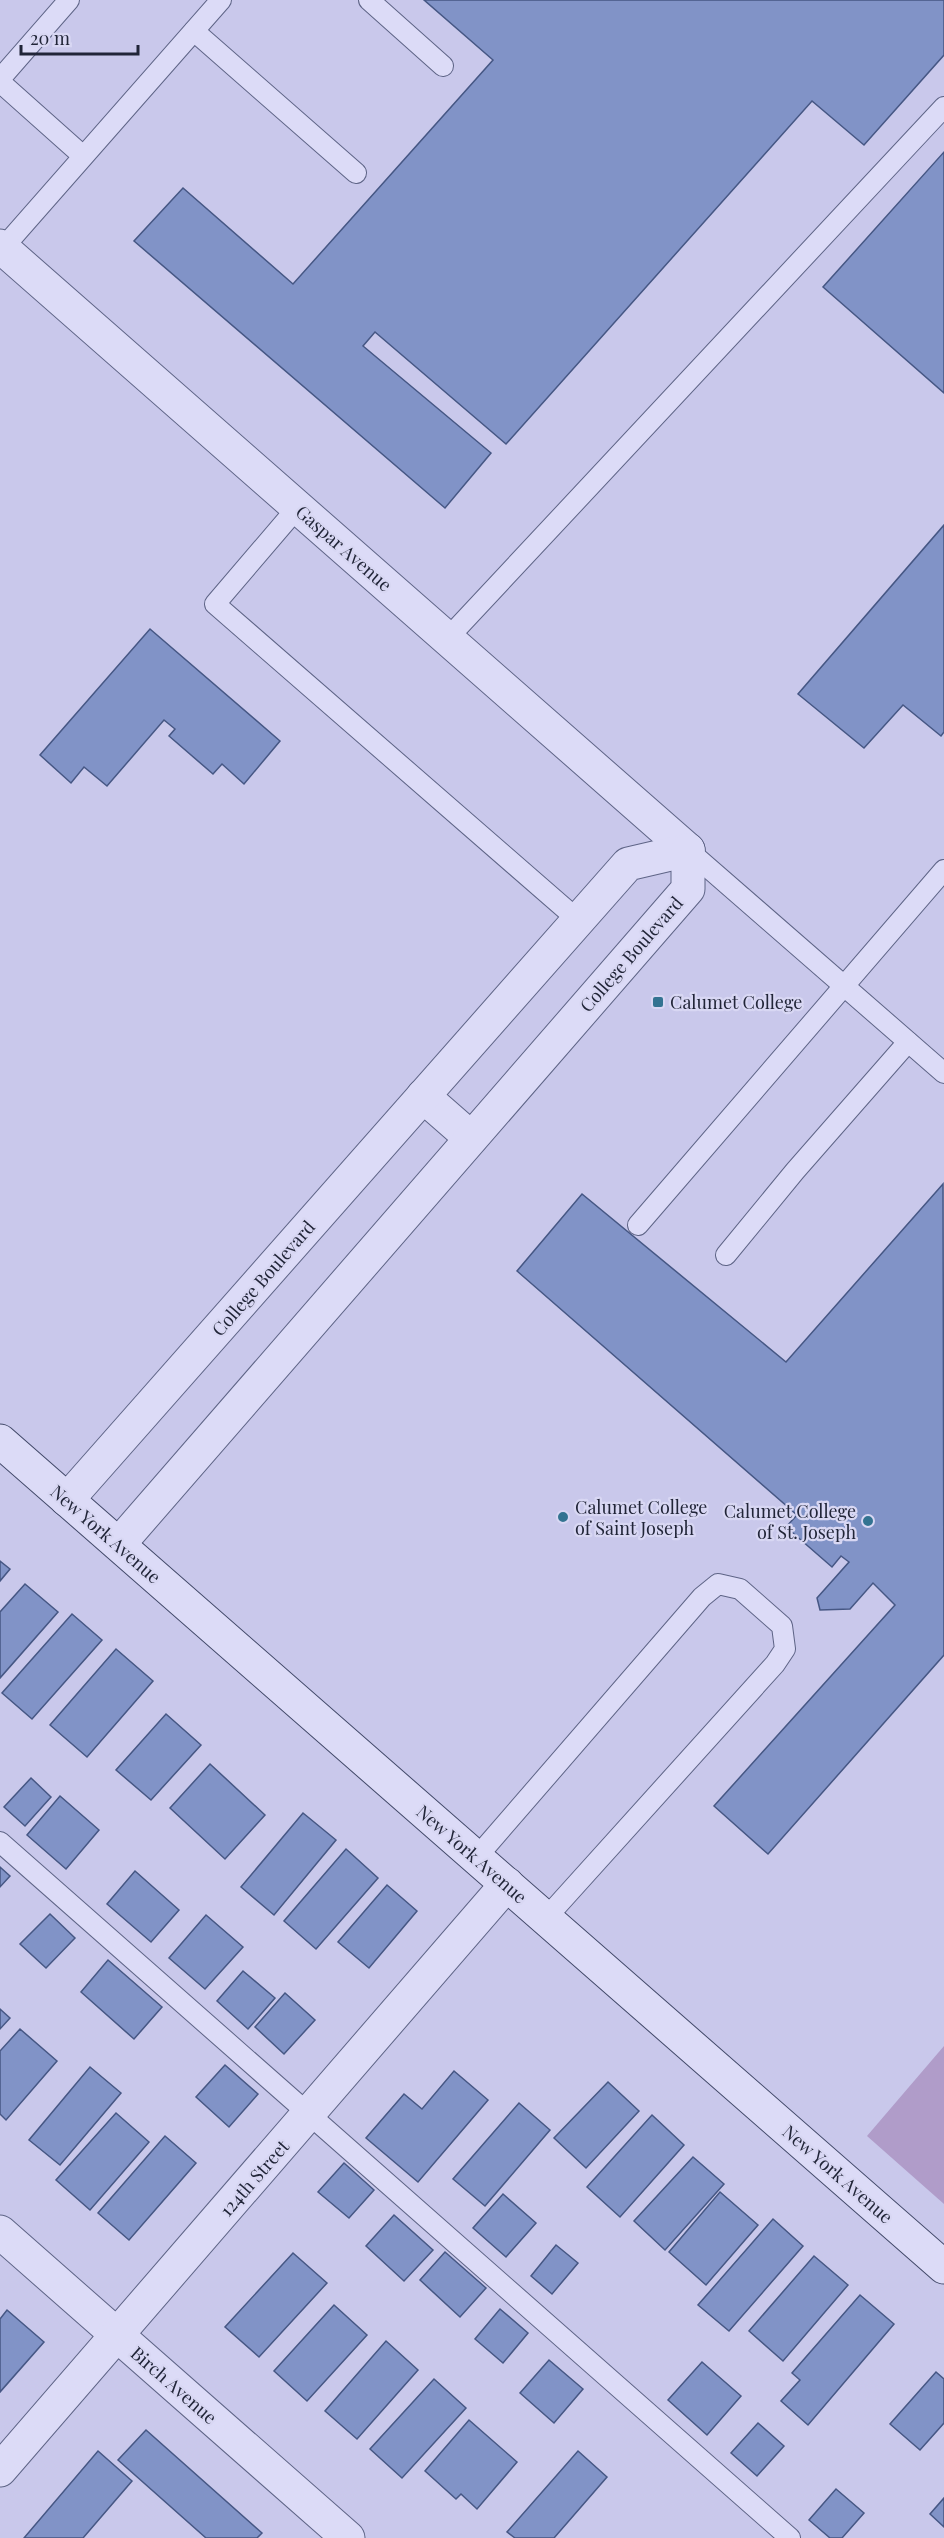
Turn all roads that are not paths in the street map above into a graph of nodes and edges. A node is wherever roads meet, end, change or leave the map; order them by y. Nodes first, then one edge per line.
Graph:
1 (69, 0) edge
2 (221, 0) edge
3 (369, 0) edge
4 (194, 31) junction
5 (443, 66) dead end
6 (0, 80) edge
7 (944, 107) edge
8 (83, 156) junction
9 (356, 173) dead end
10 (1, 247) edge
11 (297, 507) junction
12 (447, 639) junction
13 (688, 850) junction
14 (944, 870) edge
15 (578, 921) junction
16 (844, 986) junction
17 (908, 1042) junction
18 (944, 1073) edge
19 (423, 1096) junction
20 (471, 1138) junction
21 (638, 1225) dead end
22 (726, 1255) dead end
23 (0, 1441) edge
24 (67, 1500) junction
25 (119, 1544) junction
26 (0, 1842) edge
27 (476, 1858) junction
28 (507, 1884) junction
29 (546, 1918) junction
30 (309, 2114) junction
31 (0, 2232) edge
32 (944, 2267) edge
33 (118, 2335) junction
34 (0, 2470) edge
35 (348, 2538) edge
36 (790, 2538) edge

1 - 6 lane
2 - 4 lane
3 - 5 lane
4 - 8 lane
4 - 9 lane
6 - 8 lane
7 - 12 lane
8 - 10 lane
10 - 11 street, Gaspar Avenue
11 - 12 street, Gaspar Avenue
11 - 15 lane
12 - 13 street, Gaspar Avenue
13 - 15 street, College Boulevard
13 - 16 lane
13 - 20 street, College Boulevard
14 - 16 lane
15 - 19 street, College Boulevard
16 - 17 lane
16 - 21 lane
17 - 18 lane
17 - 22 lane
19 - 20 street
19 - 24 street, College Boulevard
20 - 25 street, College Boulevard
23 - 24 street, New York Avenue
24 - 25 street, New York Avenue
25 - 27 street, New York Avenue
26 - 30 lane
27 - 28 street, New York Avenue
27 - 29 lane
28 - 29 street, New York Avenue
28 - 30 street, 124th Street
29 - 32 street, New York Avenue
30 - 33 street, 124th Street
30 - 36 lane
31 - 33 street, Birch Avenue
33 - 34 street, 124th Street
33 - 35 street, Birch Avenue

